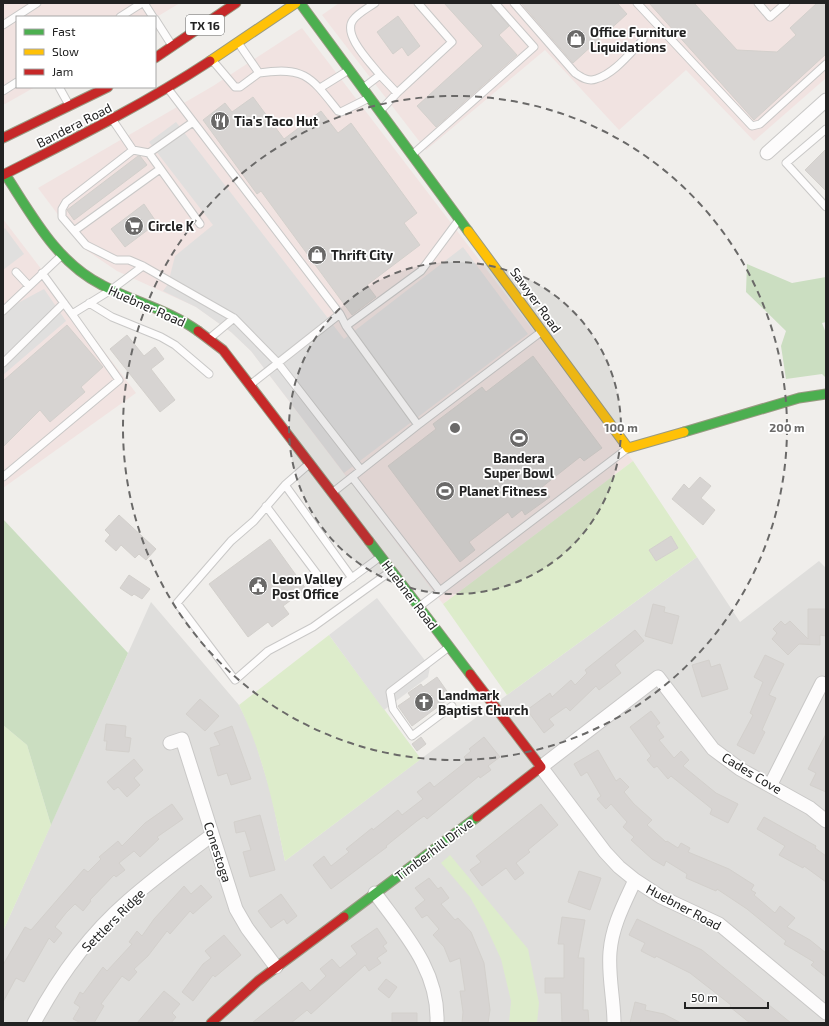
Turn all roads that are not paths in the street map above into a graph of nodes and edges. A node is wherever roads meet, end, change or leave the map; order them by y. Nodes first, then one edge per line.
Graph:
1 (37, 3) edge
2 (143, 3) edge
3 (236, 3) edge
4 (296, 3) edge
5 (300, 3) edge
6 (375, 3) edge
7 (418, 3) edge
8 (495, 3) edge
9 (514, 3) edge
10 (637, 3) edge
11 (758, 3) edge
12 (786, 3) edge
13 (17, 16) edge
14 (122, 16) edge
15 (153, 16) edge
16 (16, 17) edge
17 (156, 21) edge
18 (3, 25) edge
19 (643, 40) dead end
20 (238, 42) junction
21 (173, 47) junction
22 (156, 57) edge
23 (211, 59) junction
24 (826, 64) edge
25 (349, 69) junction
26 (259, 73) junction
27 (380, 75) junction
28 (16, 83) edge
29 (60, 88) edge
30 (106, 88) edge
31 (320, 88) junction
32 (363, 88) junction
33 (167, 89) junction
34 (3, 91) edge
35 (397, 93) junction
36 (370, 98) junction
37 (826, 100) edge
38 (70, 107) junction
39 (380, 111) junction
40 (113, 120) junction
41 (193, 122) junction
42 (826, 129) edge
43 (3, 138) edge
44 (133, 150) junction
45 (149, 153) junction
46 (767, 153) dead end
47 (412, 155) junction
48 (160, 169) junction
49 (4, 174) edge
50 (826, 207) edge
51 (460, 219) junction
52 (200, 224) dead end
53 (74, 231) junction
54 (62, 254) junction
55 (143, 266) junction
56 (16, 272) dead end
57 (42, 273) junction
58 (29, 286) junction
59 (111, 290) junction
60 (64, 303) junction
61 (89, 303) junction
62 (3, 311) edge
63 (72, 314) junction
64 (340, 314) junction
65 (234, 318) junction
66 (346, 326) junction
67 (542, 331) junction
68 (208, 339) junction
69 (3, 363) edge
70 (278, 363) junction
71 (209, 374) dead end
72 (250, 385) junction
73 (824, 392) edge
74 (418, 425) junction
75 (628, 448) junction
76 (310, 463) junction
77 (361, 470) junction
78 (3, 477) edge
79 (352, 477) junction
80 (285, 485) junction
81 (332, 493) junction
82 (266, 506) junction
83 (381, 557) junction
84 (391, 571) junction
85 (352, 578) junction
86 (440, 591) junction
87 (419, 607) junction
88 (449, 646) junction
89 (658, 677) joint
90 (822, 683) dead end
91 (452, 706) dead end
92 (170, 743) dead end
93 (541, 767) junction
94 (771, 784) junction
95 (826, 821) edge
96 (212, 834) junction
97 (635, 880) junction
98 (375, 893) junction
99 (276, 967) junction
100 (826, 1013) edge
101 (34, 1023) edge
102 (211, 1023) edge
103 (437, 1023) edge
104 (614, 1023) edge

1 - 13 lane
2 - 14 lane
2 - 15 lane
3 - 21 street, TX 16
4 - 20 street, Bandera Road / TX 16
5 - 25 street, Sawyer Road
6 - 27 lane
7 - 35 lane
8 - 47 lane
9 - 19 lane
10 - 24 lane
11 - 12 lane
16 - 18 lane
17 - 21 lane
20 - 23 street, Bandera Road / TX 16
20 - 26 lane
21 - 22 street, TX 16
23 - 26 lane
23 - 33 street, Bandera Road / TX 16
25 - 31 lane
25 - 32 street, Sawyer Road
26 - 31 lane
27 - 32 lane
27 - 35 lane
28 - 34 lane
29 - 38 lane
30 - 38 street, Bandera Road
31 - 36 lane
32 - 36 street, Sawyer Road
33 - 40 street, Bandera Road / TX 16
33 - 41 lane
35 - 39 lane
36 - 39 street, Sawyer Road
37 - 46 street
38 - 43 street, Bandera Road
39 - 47 street, Sawyer Road
40 - 44 lane
40 - 49 street, Bandera Road / TX 16
41 - 45 lane
41 - 64 lane
42 - 50 lane
44 - 45 lane
44 - 53 lane
45 - 48 lane
47 - 51 street, Sawyer Road
48 - 52 lane
48 - 53 lane
49 - 54 street, Huebner Road
51 - 66 lane
51 - 67 street, Sawyer Road
53 - 55 lane
54 - 57 lane
54 - 59 street, Huebner Road
55 - 59 lane
55 - 65 lane
56 - 58 lane
57 - 58 lane
57 - 60 lane
58 - 62 lane
59 - 61 lane
59 - 68 street, Huebner Road
60 - 63 lane
60 - 69 lane
61 - 63 lane
61 - 71 lane
63 - 78 lane
64 - 66 lane
64 - 70 lane
65 - 68 lane
65 - 70 lane
66 - 74 lane
67 - 74 lane
67 - 75 street, Sawyer Road
68 - 72 street, Huebner Road
70 - 72 lane
70 - 77 lane
72 - 76 street, Huebner Road
73 - 75 street
74 - 77 lane
75 - 86 lane
76 - 80 lane
76 - 81 street, Huebner Road
77 - 79 lane
79 - 81 lane
79 - 86 lane
80 - 82 lane
80 - 85 lane
81 - 83 street, Huebner Road
82 - 84 lane
82 - 85 lane
83 - 84 street, Huebner Road
83 - 85 lane
84 - 87 street, Huebner Road
86 - 87 lane
87 - 88 street, Huebner Road
88 - 91 lane
88 - 93 street, Huebner Road
89 - 93 street, Timberhill Drive
89 - 94 street, Cades Cove
90 - 94 street
92 - 96 street, Conestoga
93 - 97 street, Huebner Road
93 - 98 street, Timberhill Drive
94 - 95 street, Cades Cove
96 - 99 street, Conestoga
96 - 101 street, Settlers Ridge
97 - 100 street, Huebner Road
97 - 104 street
98 - 99 street, Timberhill Drive
98 - 103 street
99 - 102 street, Timberhill Drive

